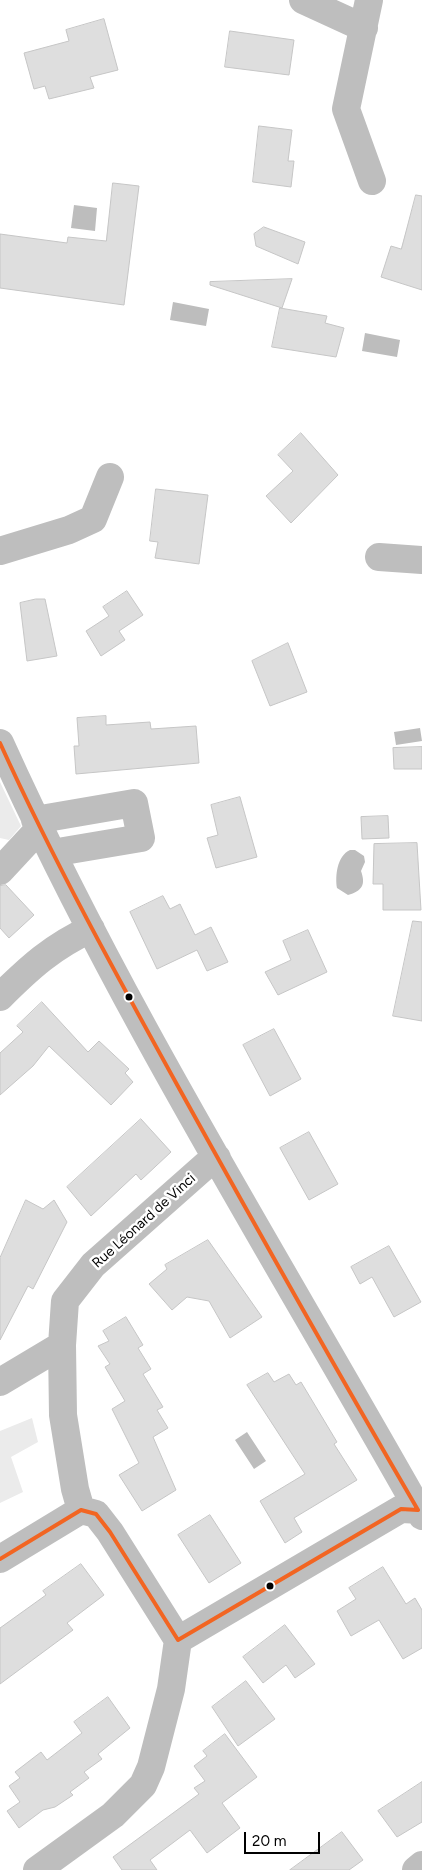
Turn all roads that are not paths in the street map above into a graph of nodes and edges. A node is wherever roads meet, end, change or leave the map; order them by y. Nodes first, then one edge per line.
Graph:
1 (303, 0) edge
2 (369, 0) edge
3 (364, 28) junction
4 (372, 181) dead end
5 (110, 477) dead end
6 (0, 551) edge
7 (379, 557) dead end
8 (422, 560) edge
9 (0, 743) edge
10 (37, 824) junction
11 (52, 853) junction
12 (0, 871) edge
13 (91, 930) junction
14 (0, 997) edge
15 (217, 1158) junction
16 (62, 1345) junction
17 (0, 1382) edge
18 (81, 1510) junction
19 (421, 1512) edge
20 (0, 1559) edge
21 (178, 1640) junction
22 (422, 1865) edge
23 (37, 1870) edge
24 (416, 1870) edge

1 - 3 street
2 - 3 street
3 - 4 street
5 - 6 street
7 - 8 street
9 - 10 street
10 - 11 street
10 - 11 street
10 - 12 street
11 - 13 street
13 - 14 street
13 - 15 street
15 - 16 street, Rue Léonard de Vinci
15 - 19 street
16 - 17 street
16 - 18 street, Rue Léonard de Vinci
18 - 20 street
18 - 21 street
19 - 21 street
21 - 23 street
22 - 24 street

